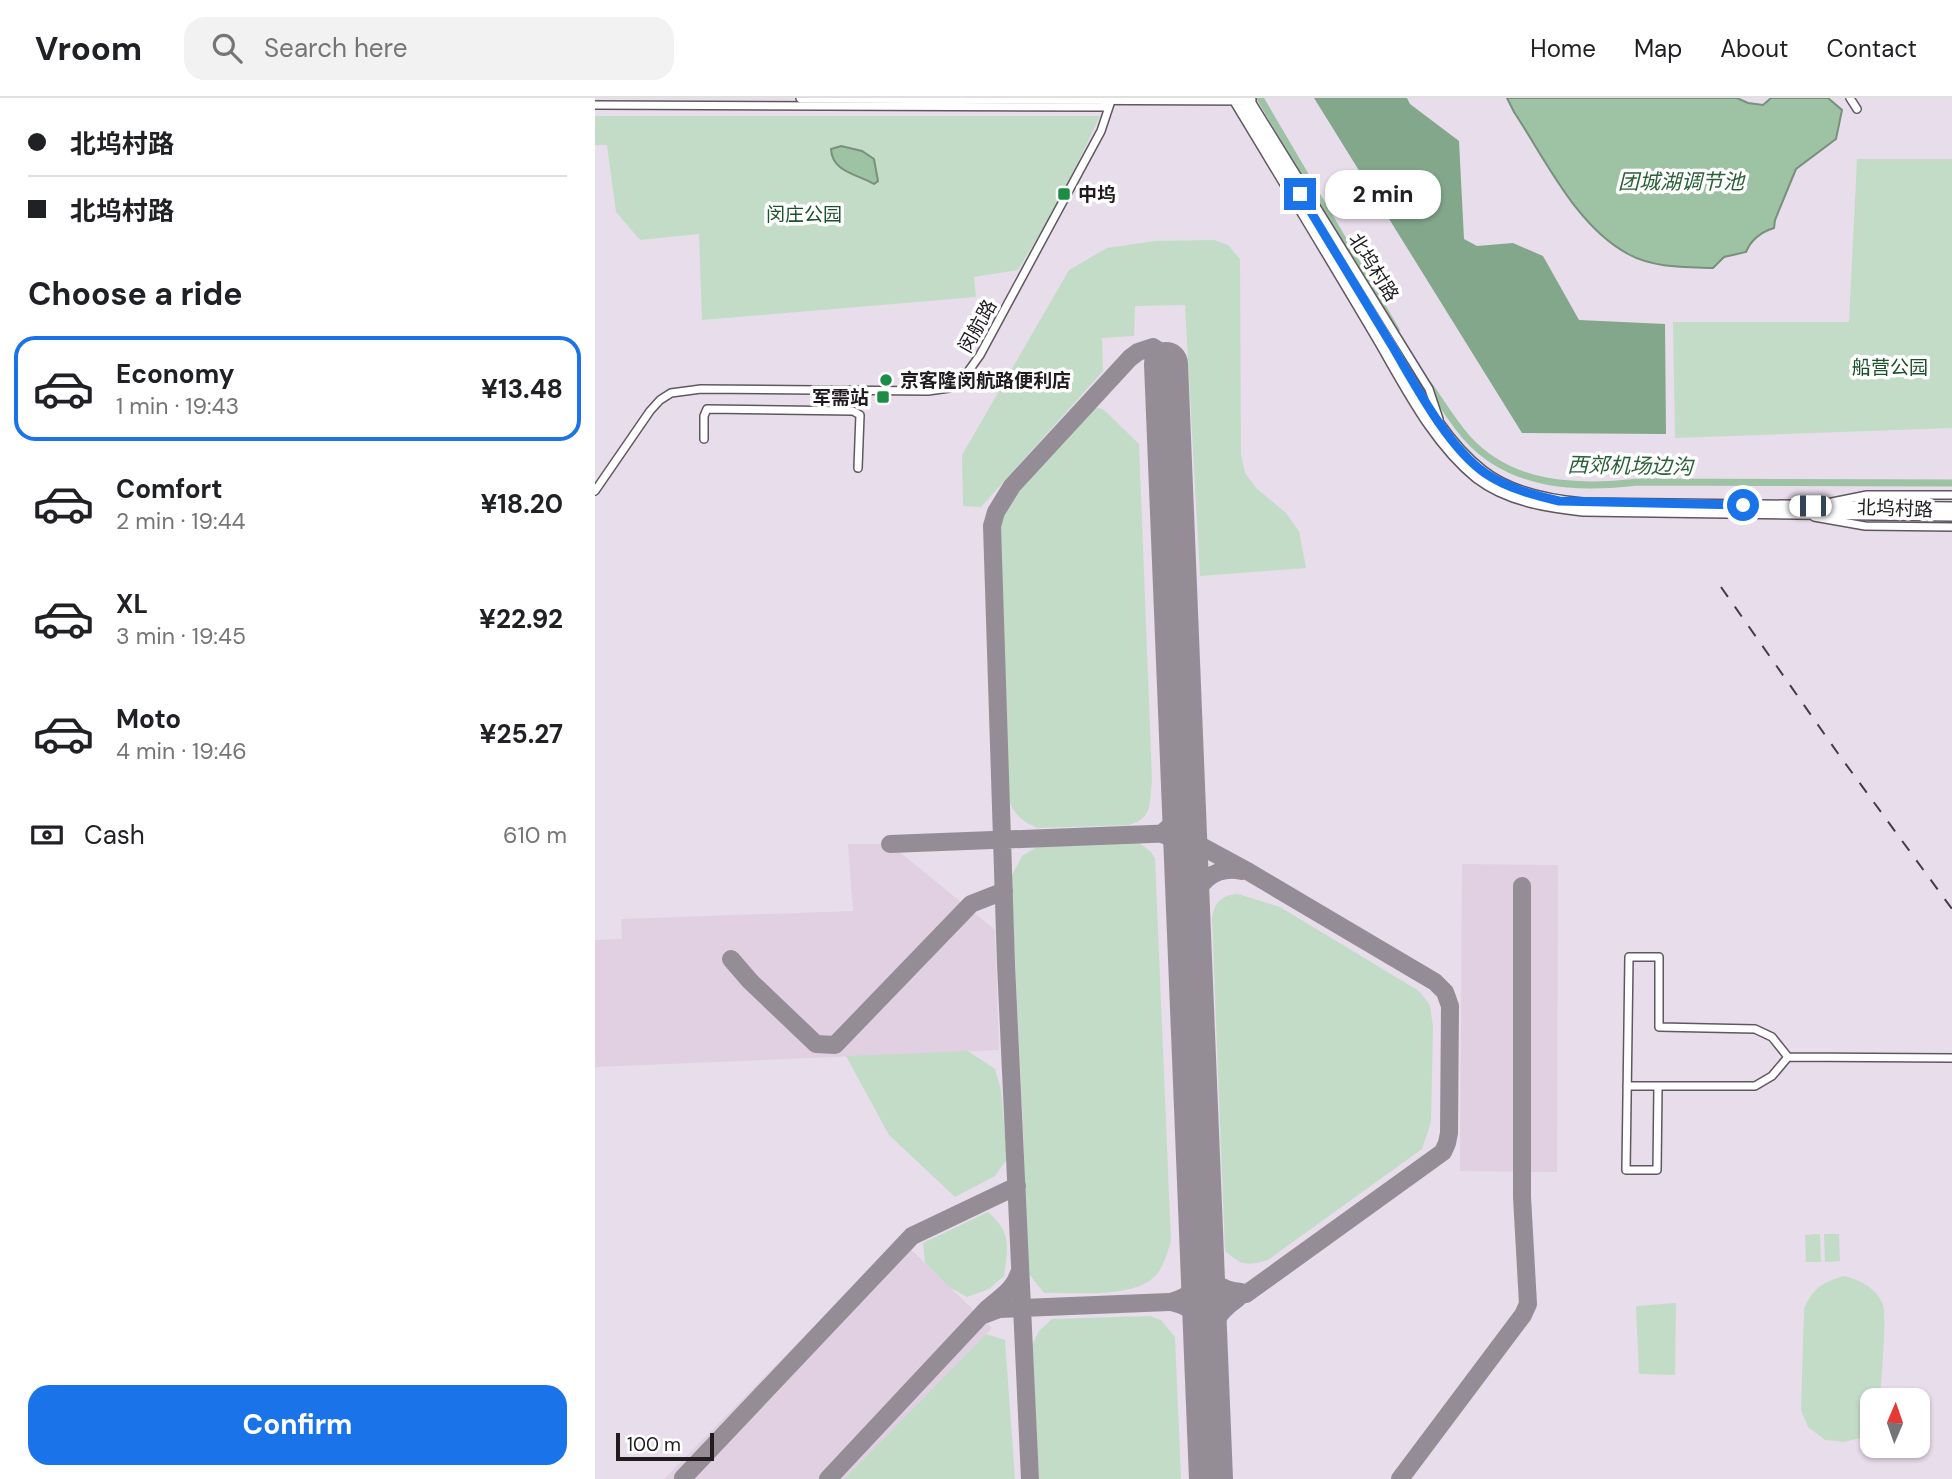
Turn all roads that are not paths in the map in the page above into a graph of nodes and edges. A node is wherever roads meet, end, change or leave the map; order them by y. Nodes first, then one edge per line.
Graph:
1 (801, 98) edge
2 (1850, 98) edge
3 (1112, 99) edge
4 (1242, 99) edge
5 (769, 102) edge
6 (595, 105) edge
7 (1857, 109) dead end
8 (704, 439) dead end
9 (858, 468) dead end
10 (595, 491) edge
11 (1952, 495) edge
12 (1810, 506) junction
13 (1952, 506) edge
14 (1796, 514) junction
15 (1952, 516) edge
16 (1952, 527) edge
17 (1788, 1057) junction
18 (1952, 1058) edge
19 (1627, 1086) junction
20 (1658, 1087) junction

1 - 3 main road
2 - 7 street
3 - 4 main road
3 - 5 street
3 - 10 street, 闵航路
4 - 12 main road, 北坞村路
4 - 14 main road, 北坞村路
5 - 6 street
8 - 9 street
11 - 12 street, 北坞村路
12 - 13 main road, 北坞村路
14 - 15 main road, 北坞村路
14 - 16 street, 北坞村路
17 - 18 street
17 - 19 street
17 - 20 street
19 - 20 street
19 - 20 street

